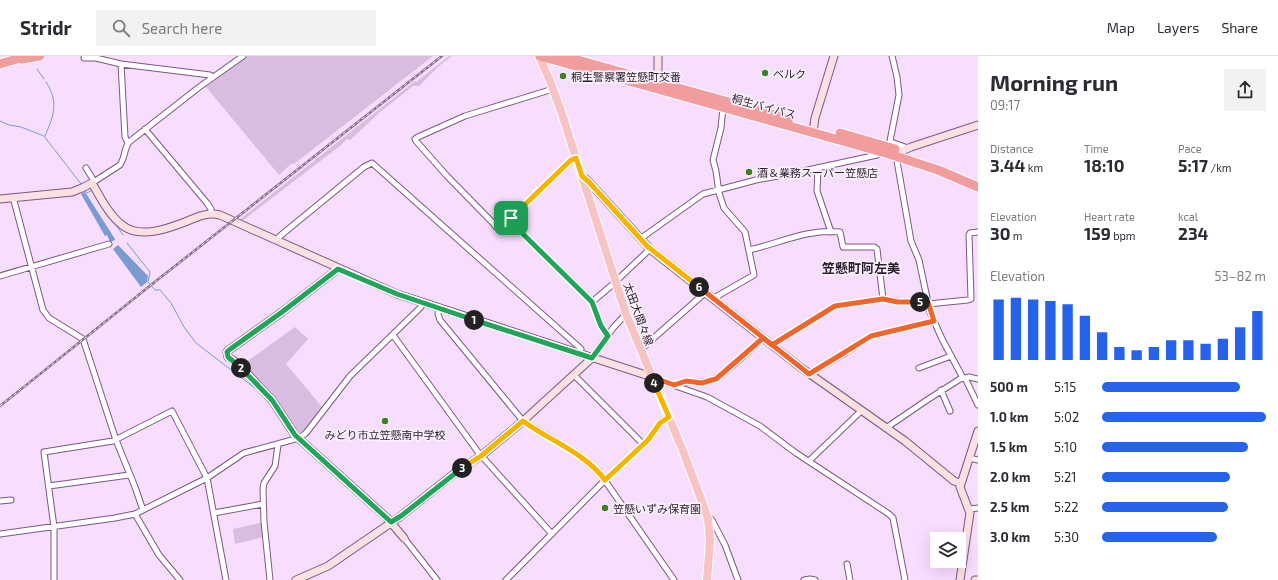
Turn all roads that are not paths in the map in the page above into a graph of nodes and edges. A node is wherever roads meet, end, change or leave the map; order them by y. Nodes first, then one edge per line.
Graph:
1 (26, 56) edge
2 (40, 56) edge
3 (243, 56) edge
4 (539, 56) edge
5 (563, 56) edge
6 (658, 56) edge
7 (834, 56) edge
8 (837, 56) edge
9 (892, 56) edge
10 (0, 58) edge
11 (12, 58) edge
12 (84, 58) dead end
13 (0, 64) edge
14 (121, 64) junction
15 (213, 77) junction
16 (654, 85) junction
17 (553, 89) junction
18 (723, 108) junction
19 (978, 125) edge
20 (145, 129) junction
21 (814, 129) junction
22 (128, 143) junction
23 (880, 151) junction
24 (902, 152) junction
25 (576, 158) junction
26 (86, 168) dead end
27 (818, 168) junction
28 (582, 176) junction
29 (978, 181) edge
30 (93, 182) junction
31 (978, 187) edge
32 (718, 190) junction
33 (13, 197) junction
34 (0, 199) edge
35 (211, 213) junction
36 (511, 218) junction
37 (831, 232) junction
38 (978, 232) edge
39 (640, 239) junction
40 (277, 240) junction
41 (109, 244) dead end
42 (650, 249) junction
43 (749, 250) junction
44 (32, 266) junction
45 (338, 269) junction
46 (0, 276) edge
47 (615, 282) junction
48 (706, 292) junction
49 (714, 298) junction
50 (883, 299) junction
51 (592, 302) junction
52 (422, 303) junction
53 (928, 303) junction
54 (440, 308) junction
55 (626, 314) junction
56 (934, 321) junction
57 (393, 335) junction
58 (608, 336) junction
59 (763, 338) junction
60 (772, 345) junction
61 (640, 350) junction
62 (580, 354) junction
63 (951, 356) junction
64 (592, 358) junction
65 (919, 368) dead end
66 (809, 374) junction
67 (574, 375) junction
68 (652, 377) junction
69 (964, 378) junction
70 (978, 379) edge
71 (674, 385) junction
72 (941, 390) junction
73 (978, 405) edge
74 (861, 411) junction
75 (950, 411) dead end
76 (669, 417) junction
77 (523, 421) junction
78 (886, 428) junction
79 (978, 432) edge
80 (299, 438) junction
81 (116, 440) junction
82 (278, 444) junction
83 (644, 444) junction
84 (481, 456) junction
85 (969, 458) junction
86 (978, 460) edge
87 (809, 461) junction
88 (129, 474) junction
89 (207, 478) junction
90 (605, 480) junction
91 (960, 483) junction
92 (49, 486) junction
93 (10, 500) dead end
94 (0, 501) edge
95 (263, 504) junction
96 (978, 508) edge
97 (969, 509) junction
98 (143, 510) junction
99 (214, 513) junction
100 (135, 514) junction
101 (708, 519) junction
102 (391, 522) junction
103 (54, 527) junction
104 (0, 534) edge
105 (552, 534) junction
106 (404, 538) joint
107 (847, 564) dead end
108 (54, 580) edge
109 (180, 580) edge
110 (226, 580) edge
111 (270, 580) edge
112 (296, 580) edge
113 (438, 580) edge
114 (506, 580) edge
115 (674, 580) edge
116 (707, 580) edge
117 (738, 580) edge
118 (804, 580) edge
119 (815, 580) edge
120 (850, 580) edge
121 (905, 580) edge
122 (960, 580) edge
123 (975, 580) edge
124 (978, 580) edge

1 - 11 highway
2 - 11 highway
3 - 15 street
4 - 16 highway, 桐生バイパス
4 - 17 main road, 太田大間々線
5 - 16 highway, 桐生バイパス
6 - 16 street
7 - 21 street
8 - 21 street
9 - 24 street
10 - 11 highway
11 - 13 highway
12 - 14 street
14 - 15 street
14 - 22 street
15 - 20 street
16 - 18 highway, 桐生バイパス
16 - 21 highway, 桐生バイパス
17 - 25 main road, 太田大間々線
17 - 36 street
18 - 21 highway, 桐生バイパス
18 - 32 street
19 - 24 street
20 - 22 street
20 - 35 street
21 - 23 highway, 桐生バイパス
21 - 24 highway, 桐生バイパス
22 - 30 street
23 - 24 highway, 桐生バイパス
23 - 27 street
24 - 29 highway, 桐生バイパス
24 - 31 highway, 桐生バイパス
24 - 53 street
25 - 28 main road, 太田大間々線
25 - 36 street
26 - 30 street
27 - 32 street
27 - 37 street
28 - 39 street
28 - 47 main road, 太田大間々線
30 - 33 street
30 - 35 street
32 - 39 street
32 - 43 street
33 - 34 street
33 - 44 street
35 - 40 street
36 - 51 street
37 - 43 street
37 - 50 street
38 - 53 street
39 - 42 street
40 - 45 street
40 - 62 street
41 - 44 street
42 - 47 street
42 - 48 street
43 - 49 street
44 - 46 street
44 - 81 street
45 - 52 street
45 - 80 street
47 - 51 street
47 - 55 main road, 太田大間々線
48 - 49 street
48 - 61 street
49 - 59 street
50 - 53 street
50 - 60 street
51 - 58 street
52 - 54 street
52 - 57 street
53 - 56 street
54 - 62 street
54 - 77 street
55 - 58 street
55 - 61 main road, 太田大間々線
56 - 63 street
56 - 66 street
57 - 80 street
57 - 84 street
58 - 64 street
59 - 60 street
59 - 71 street
60 - 66 street
61 - 68 main road, 太田大間々線
62 - 64 street
63 - 65 street
63 - 69 street
64 - 67 street
64 - 68 street
66 - 74 street
67 - 77 street
67 - 83 street
68 - 71 street
68 - 76 main road, 太田大間々線
69 - 70 street
69 - 72 street
69 - 73 street
71 - 87 street
72 - 75 street
72 - 78 street
74 - 78 street
74 - 87 street
76 - 83 street
76 - 101 main road, 太田大間々線
77 - 84 street
77 - 90 street
78 - 91 street
79 - 85 street
80 - 82 street
80 - 102 street
81 - 88 street
81 - 89 street
81 - 92 street
82 - 89 street
82 - 95 street
83 - 90 street
84 - 102 street
84 - 105 street
85 - 86 street
85 - 91 street
87 - 121 street
88 - 92 street
88 - 98 street
89 - 98 street
89 - 99 street
90 - 105 street
90 - 115 street
91 - 97 street
92 - 103 street
93 - 94 street
95 - 99 street
95 - 111 street
96 - 97 street
97 - 122 street
98 - 100 street
99 - 110 street
100 - 103 street
100 - 109 street
101 - 116 main road, 太田大間々線
101 - 117 street
102 - 106 street
102 - 112 street
103 - 104 street
103 - 108 street
105 - 114 street
106 - 113 street
107 - 120 street
118 - 119 street
123 - 124 street

